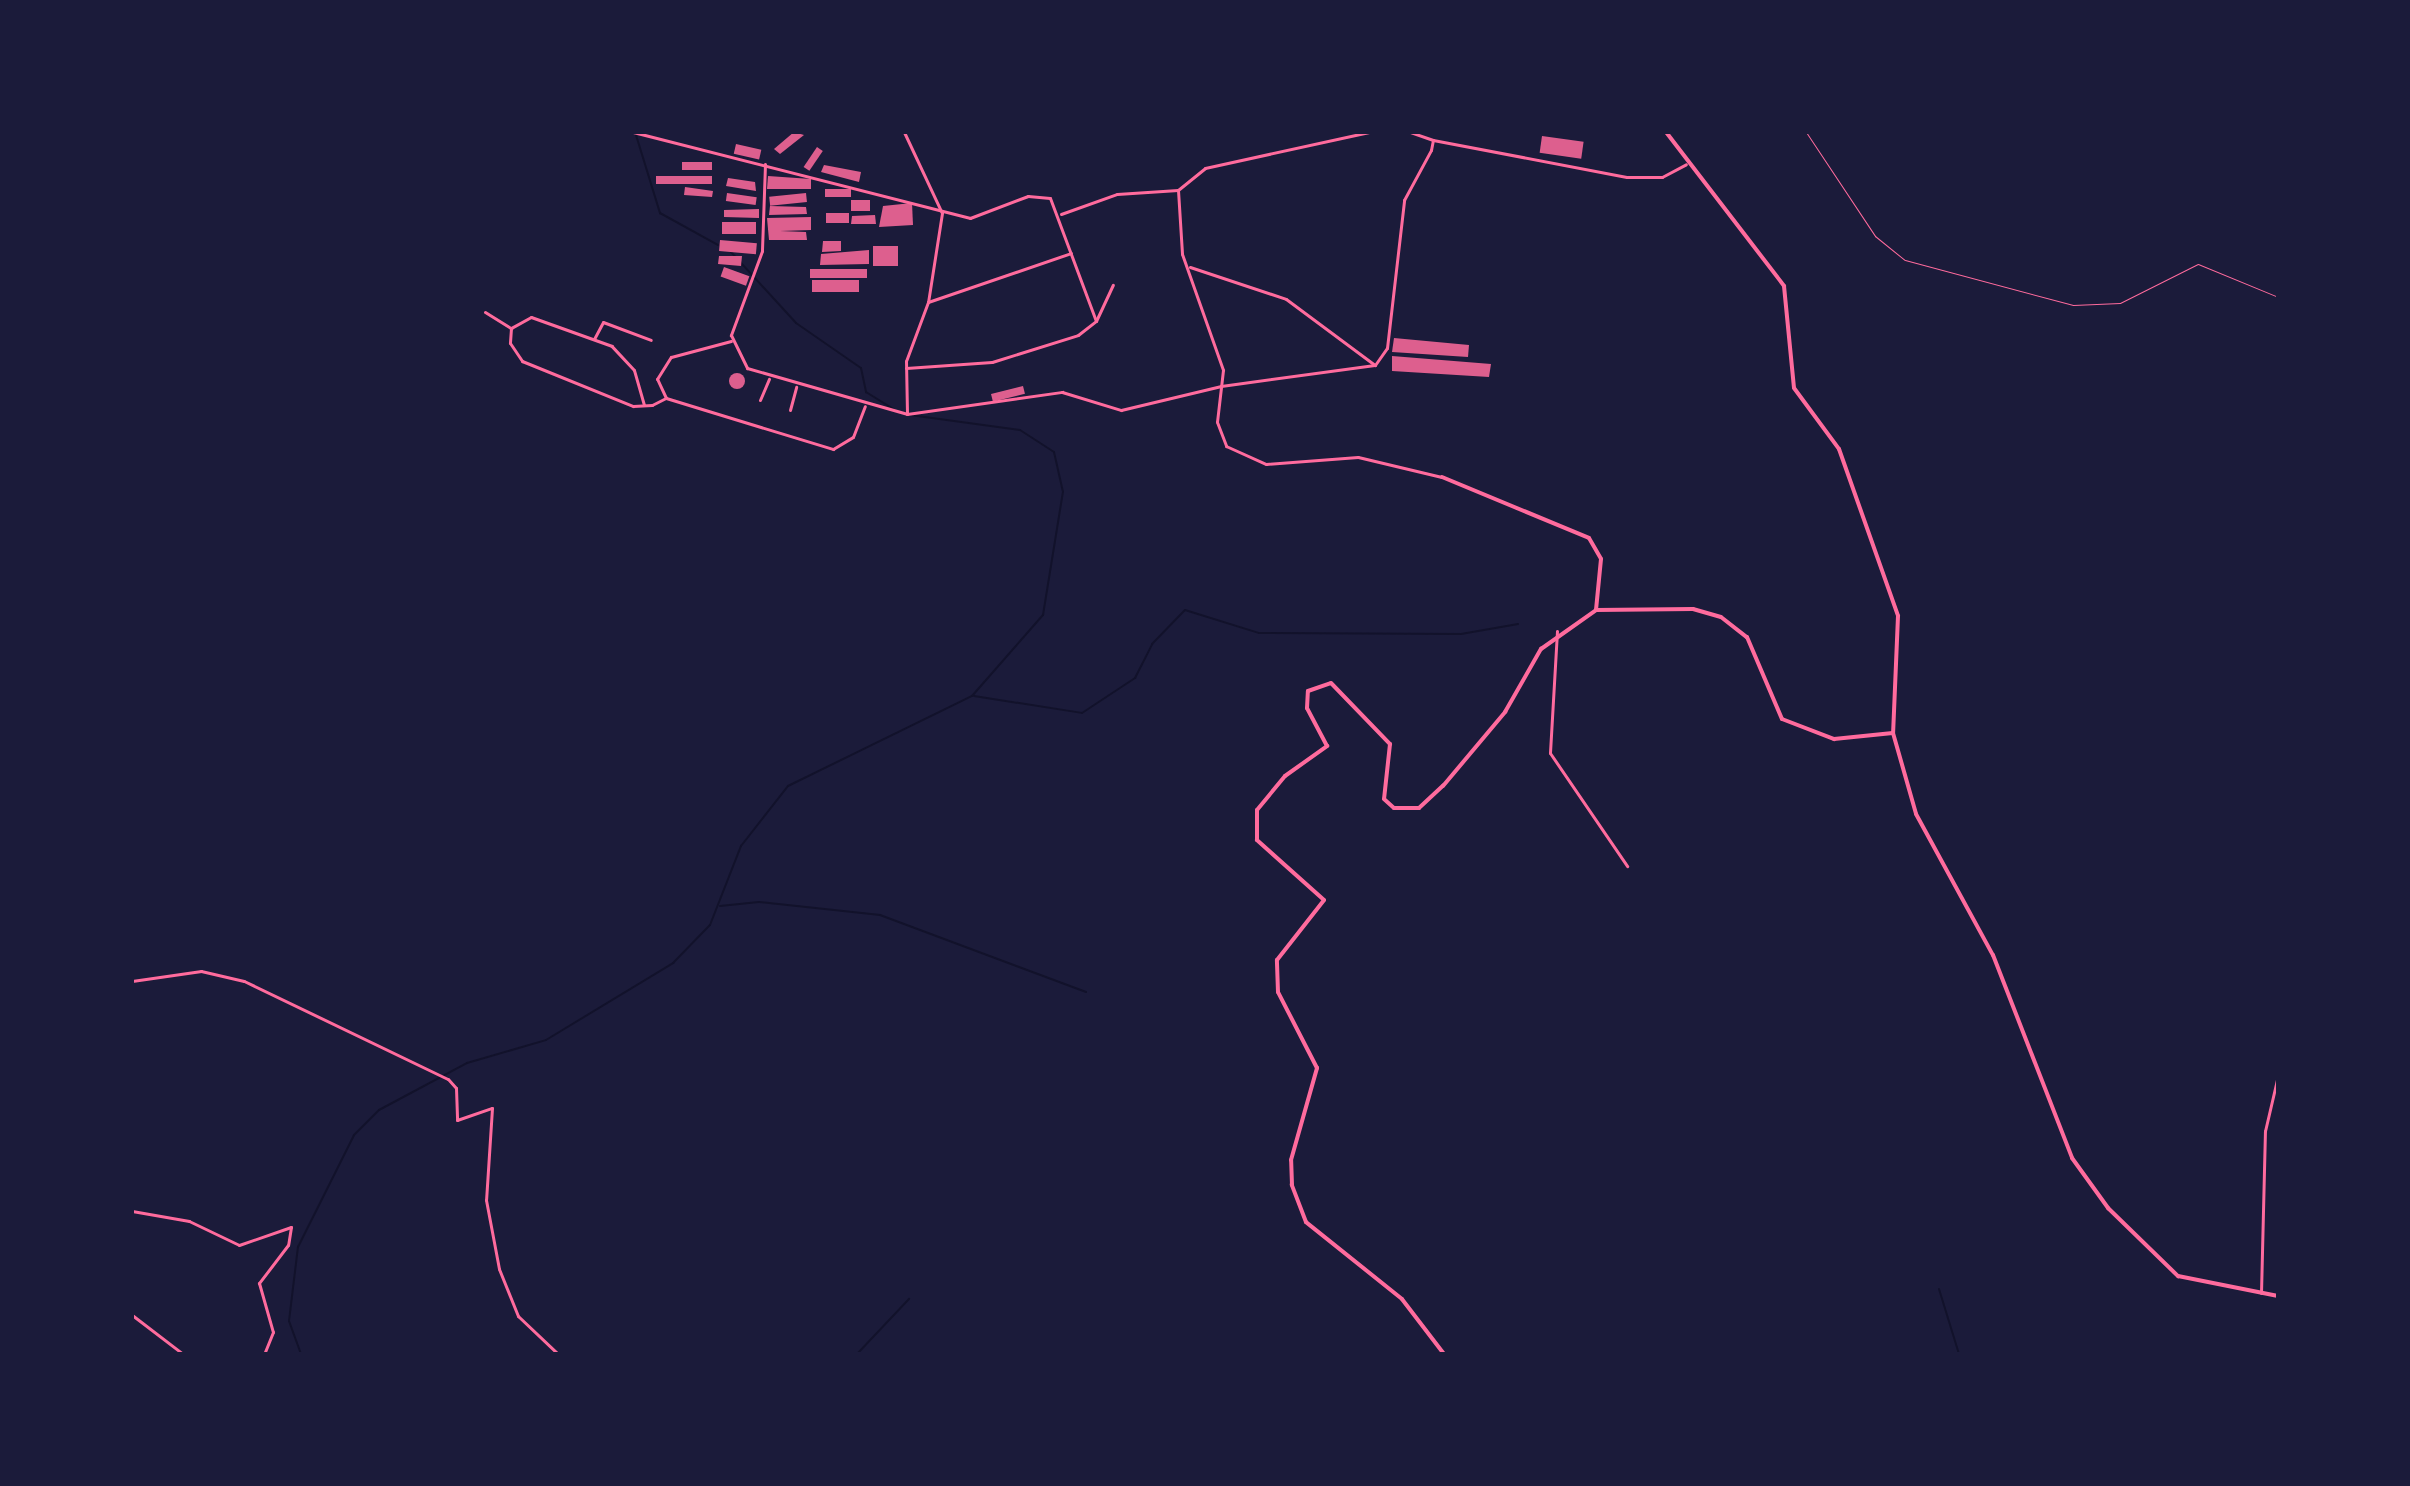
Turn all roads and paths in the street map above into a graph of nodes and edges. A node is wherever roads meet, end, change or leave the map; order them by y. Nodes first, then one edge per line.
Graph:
1 (633, 132) edge
2 (904, 132) edge
3 (1369, 132) edge
4 (1410, 132) edge
5 (1666, 132) edge
6 (1806, 132) edge
7 (1433, 140) junction
8 (765, 164) junction
9 (1686, 164) junction
10 (1178, 190) junction
11 (942, 213) junction
12 (1061, 214) junction
13 (1072, 253) junction
14 (1190, 267) junction
15 (1113, 285) dead end
16 (2278, 297) edge
17 (928, 302) junction
18 (485, 312) dead end
19 (1096, 321) junction
20 (511, 328) junction
21 (594, 339) junction
22 (651, 340) dead end
23 (731, 341) junction
24 (1375, 365) junction
25 (906, 368) junction
26 (769, 379) junction
27 (1221, 386) junction
28 (796, 387) junction
29 (666, 398) junction
30 (760, 400) dead end
31 (644, 405) junction
32 (866, 406) junction
33 (790, 410) dead end
34 (907, 414) junction
35 (1442, 477) joint
36 (1596, 610) junction
37 (1557, 631) junction
38 (1893, 733) junction
39 (1627, 866) dead end
40 (132, 981) edge
41 (2278, 1075) edge
42 (132, 1211) edge
43 (2261, 1294) junction
44 (2278, 1296) edge
45 (132, 1315) edge
46 (183, 1354) edge
47 (264, 1354) edge
48 (558, 1354) edge
49 (1444, 1354) edge

1 - 8 street
2 - 11 street
3 - 10 street
4 - 7 street
5 - 9 main road
6 - 16 lane
7 - 9 street
7 - 24 street
8 - 11 street
8 - 23 street
9 - 38 main road
10 - 12 street
10 - 14 street
11 - 12 street
11 - 17 street
12 - 13 street
13 - 17 street
13 - 19 street
14 - 24 street
14 - 27 street
15 - 19 street
17 - 25 street
18 - 20 street
19 - 25 street
20 - 21 street
20 - 31 street
21 - 22 street
21 - 31 street
23 - 26 street
23 - 29 street
24 - 27 street
25 - 34 street
26 - 28 street
26 - 30 street
27 - 34 street
27 - 35 street
28 - 32 street
28 - 33 street
29 - 31 street
29 - 32 street
32 - 34 street
35 - 36 main road
36 - 37 main road
36 - 38 main road
37 - 39 street
37 - 49 main road
38 - 43 main road
40 - 48 street
41 - 43 street
42 - 47 street
43 - 44 main road
45 - 46 street

